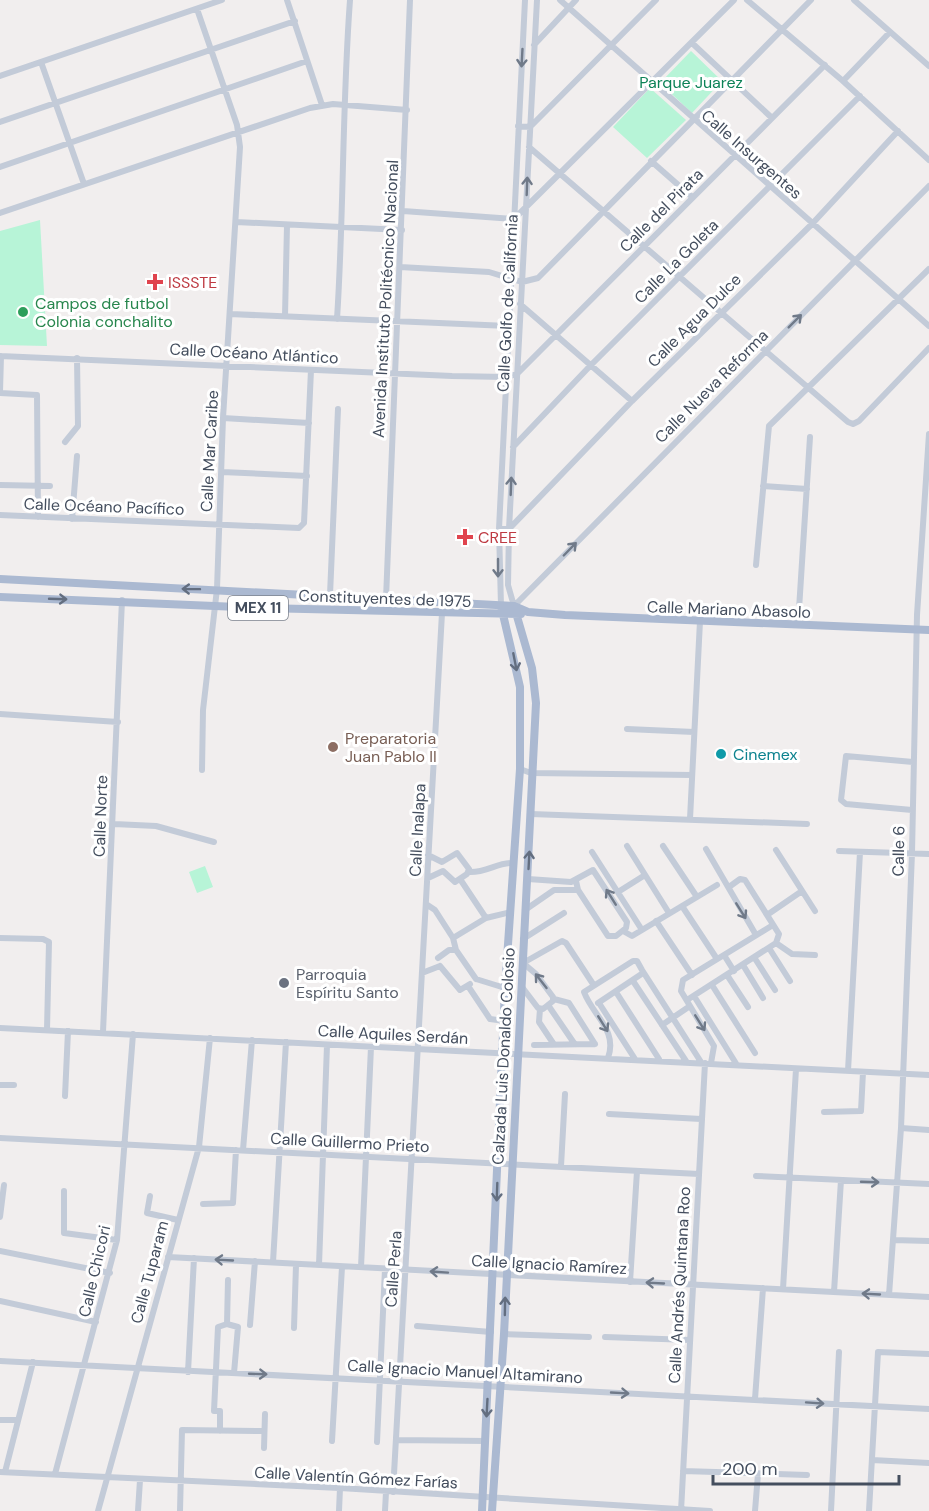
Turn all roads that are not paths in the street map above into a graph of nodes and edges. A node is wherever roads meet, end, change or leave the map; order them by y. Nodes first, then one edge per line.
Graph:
1 (222, 0) edge
2 (287, 0) edge
3 (350, 0) edge
4 (410, 0) edge
5 (525, 0) edge
6 (537, 0) edge
7 (560, 0) edge
8 (576, 0) edge
9 (656, 0) edge
10 (734, 0) edge
11 (747, 0) edge
12 (811, 0) edge
13 (854, 0) edge
14 (568, 8) junction
15 (197, 9) junction
16 (295, 21) junction
17 (783, 31) junction
18 (890, 32) junction
19 (692, 43) junction
20 (534, 45) junction
21 (610, 45) junction
22 (211, 50) junction
23 (307, 61) junction
24 (41, 62) junction
25 (825, 65) junction
26 (929, 66) edge
27 (0, 76) edge
28 (733, 81) junction
29 (843, 81) junction
30 (651, 83) junction
31 (225, 90) junction
32 (860, 96) junction
33 (56, 102) junction
34 (322, 105) junction
35 (344, 105) junction
36 (407, 110) junction
37 (772, 118) junction
38 (693, 120) junction
39 (0, 122) edge
40 (518, 126) junction
41 (530, 127) junction
42 (898, 131) junction
43 (239, 132) junction
44 (70, 143) junction
45 (529, 147) junction
46 (735, 154) junction
47 (929, 160) edge
48 (651, 161) junction
49 (0, 167) edge
50 (560, 175) junction
51 (84, 184) junction
52 (770, 186) junction
53 (929, 186) edge
54 (692, 197) junction
55 (526, 209) junction
56 (602, 209) junction
57 (404, 211) junction
58 (0, 213) edge
59 (514, 219) junction
60 (236, 222) junction
61 (812, 224) junction
62 (288, 225) junction
63 (343, 227) junction
64 (402, 230) junction
65 (645, 246) junction
66 (856, 261) junction
67 (400, 267) junction
68 (929, 269) edge
69 (511, 278) junction
70 (679, 278) junction
71 (522, 282) junction
72 (899, 300) junction
73 (520, 304) junction
74 (231, 314) junction
75 (720, 314) junction
76 (285, 316) junction
77 (337, 319) junction
78 (398, 322) junction
79 (508, 326) junction
80 (929, 326) edge
81 (554, 334) junction
82 (929, 348) edge
83 (764, 352) junction
84 (1, 356) edge
85 (77, 358) junction
86 (227, 365) junction
87 (590, 366) junction
88 (311, 370) junction
89 (396, 374) junction
90 (517, 374) junction
91 (506, 376) junction
92 (809, 388) junction
93 (0, 392) edge
94 (632, 401) junction
95 (338, 409) dead end
96 (224, 418) junction
97 (309, 423) junction
98 (929, 434) edge
99 (810, 437) dead end
100 (64, 442) dead end
101 (513, 447) junction
102 (502, 450) junction
103 (77, 456) dead end
104 (222, 472) junction
105 (307, 476) junction
106 (0, 485) edge
107 (38, 486) junction
108 (50, 486) dead end
109 (763, 486) junction
110 (807, 489) junction
111 (0, 515) edge
112 (38, 517) junction
113 (72, 519) junction
114 (219, 525) junction
115 (499, 529) junction
116 (509, 529) junction
117 (756, 565) dead end
118 (0, 579) edge
119 (217, 589) junction
120 (330, 595) junction
121 (0, 597) edge
122 (386, 599) junction
123 (122, 600) junction
124 (215, 605) junction
125 (501, 606) junction
126 (514, 606) junction
127 (528, 612) junction
128 (442, 613) junction
129 (504, 616) junction
130 (517, 616) junction
131 (700, 621) junction
132 (798, 625) junction
133 (916, 629) junction
134 (929, 630) edge
135 (0, 714) edge
136 (117, 722) junction
137 (627, 729) dead end
138 (694, 732) junction
139 (914, 762) junction
140 (520, 769) junction
141 (202, 770) dead end
142 (531, 773) junction
143 (692, 775) junction
144 (912, 810) junction
145 (531, 814) junction
146 (690, 819) junction
147 (114, 824) junction
148 (807, 824) dead end
149 (213, 842) dead end
150 (627, 846) dead end
151 (663, 846) dead end
152 (706, 849) dead end
153 (776, 850) dead end
154 (839, 851) dead end
155 (592, 852) dead end
156 (860, 852) junction
157 (912, 853) junction
158 (929, 854) edge
159 (428, 855) junction
160 (441, 861) junction
161 (513, 863) junction
162 (443, 871) junction
163 (469, 872) junction
164 (645, 875) junction
165 (428, 878) junction
166 (460, 879) junction
167 (528, 879) junction
168 (576, 881) junction
169 (717, 885) dead end
170 (729, 887) junction
171 (578, 890) junction
172 (802, 891) junction
173 (618, 892) junction
174 (697, 897) junction
175 (426, 904) junction
176 (682, 906) junction
177 (524, 910) junction
178 (815, 911) dead end
179 (511, 912) junction
180 (564, 913) dead end
181 (669, 914) junction
182 (767, 915) junction
183 (486, 918) junction
184 (656, 921) junction
185 (773, 925) junction
186 (642, 930) junction
187 (622, 931) junction
188 (756, 935) junction
189 (0, 938) edge
190 (453, 938) junction
191 (524, 939) junction
192 (776, 943) junction
193 (769, 948) junction
194 (424, 950) junction
195 (456, 950) junction
196 (724, 955) junction
197 (814, 955) dead end
198 (754, 957) junction
199 (438, 958) junction
200 (717, 959) junction
201 (523, 963) junction
202 (742, 965) junction
203 (440, 966) junction
204 (734, 971) junction
205 (422, 973) junction
206 (643, 973) junction
207 (692, 975) junction
208 (727, 975) junction
209 (476, 979) junction
210 (633, 981) junction
211 (790, 981) dead end
212 (592, 984) junction
213 (712, 985) junction
214 (468, 986) junction
215 (522, 987) junction
216 (505, 988) junction
217 (775, 990) dead end
218 (616, 992) junction
219 (694, 996) junction
220 (763, 998) dead end
221 (551, 1002) junction
222 (599, 1003) junction
223 (688, 1003) junction
224 (592, 1007) junction
225 (748, 1007) dead end
226 (540, 1009) junction
227 (521, 1014) junction
228 (505, 1018) junction
229 (673, 1018) junction
230 (662, 1025) junction
231 (0, 1028) edge
232 (47, 1030) junction
233 (68, 1031) junction
234 (103, 1032) junction
235 (133, 1034) junction
236 (210, 1038) junction
237 (252, 1040) junction
238 (286, 1042) junction
239 (553, 1043) junction
240 (574, 1043) junction
241 (327, 1045) junction
242 (534, 1045) dead end
243 (371, 1047) junction
244 (418, 1048) junction
245 (503, 1053) junction
246 (517, 1053) junction
247 (756, 1053) dead end
248 (608, 1058) junction
249 (635, 1059) junction
250 (659, 1059) junction
251 (686, 1061) junction
252 (706, 1063) junction
253 (737, 1065) junction
254 (796, 1069) junction
255 (848, 1071) junction
256 (863, 1072) junction
257 (902, 1074) junction
258 (929, 1075) edge
259 (0, 1085) edge
260 (14, 1085) dead end
261 (565, 1094) dead end
262 (65, 1096) dead end
263 (824, 1112) dead end
264 (609, 1114) dead end
265 (701, 1119) junction
266 (901, 1128) junction
267 (929, 1130) edge
268 (0, 1138) edge
269 (125, 1146) junction
270 (199, 1147) junction
271 (240, 1150) junction
272 (280, 1153) junction
273 (324, 1154) junction
274 (365, 1155) junction
275 (412, 1158) junction
276 (498, 1164) junction
277 (511, 1164) junction
278 (561, 1166) junction
279 (637, 1171) junction
280 (699, 1174) junction
281 (756, 1176) dead end
282 (791, 1178) junction
283 (841, 1180) junction
284 (898, 1183) junction
285 (929, 1184) edge
286 (3, 1185) dead end
287 (64, 1191) dead end
288 (150, 1196) dead end
289 (203, 1204) dead end
290 (0, 1217) edge
291 (178, 1220) junction
292 (117, 1240) junction
293 (893, 1240) junction
294 (929, 1241) edge
295 (0, 1251) edge
296 (168, 1257) junction
297 (194, 1258) junction
298 (255, 1261) junction
299 (273, 1262) junction
300 (296, 1265) junction
301 (319, 1265) junction
302 (342, 1267) junction
303 (361, 1267) junction
304 (385, 1269) junction
305 (406, 1269) junction
306 (110, 1273) junction
307 (492, 1276) junction
308 (505, 1276) junction
309 (228, 1280) dead end
310 (630, 1282) junction
311 (693, 1285) junction
312 (763, 1288) junction
313 (783, 1289) junction
314 (834, 1292) junction
315 (889, 1296) junction
316 (929, 1297) edge
317 (0, 1301) edge
318 (96, 1322) junction
319 (227, 1324) junction
320 (250, 1325) dead end
321 (417, 1326) dead end
322 (294, 1328) dead end
323 (491, 1332) junction
324 (504, 1334) junction
325 (589, 1336) dead end
326 (605, 1337) dead end
327 (690, 1340) junction
328 (839, 1352) dead end
329 (929, 1354) edge
330 (0, 1361) edge
331 (33, 1362) junction
332 (85, 1365) junction
333 (136, 1370) junction
334 (188, 1372) junction
335 (215, 1373) junction
336 (234, 1374) junction
337 (334, 1378) junction
338 (380, 1380) junction
339 (400, 1382) junction
340 (488, 1385) junction
341 (500, 1386) junction
342 (686, 1397) junction
343 (755, 1399) junction
344 (836, 1404) junction
345 (875, 1406) junction
346 (929, 1409) edge
347 (265, 1414) dead end
348 (0, 1420) edge
349 (18, 1420) junction
350 (220, 1431) junction
351 (264, 1431) junction
352 (397, 1440) junction
353 (332, 1441) dead end
354 (486, 1441) junction
355 (377, 1442) dead end
356 (264, 1448) dead end
357 (872, 1460) junction
358 (929, 1463) edge
359 (683, 1471) junction
360 (3, 1472) edge
361 (758, 1473) junction
362 (55, 1474) junction
363 (807, 1475) dead end
364 (107, 1477) junction
365 (140, 1480) junction
366 (181, 1481) junction
367 (340, 1488) junction
368 (389, 1492) junction
369 (483, 1497) junction
370 (493, 1497) junction
371 (681, 1510) edge
372 (98, 1511) edge
373 (138, 1511) edge
374 (180, 1511) edge
375 (339, 1511) edge
376 (385, 1511) edge
377 (482, 1511) edge
378 (492, 1511) edge
379 (711, 1511) edge
380 (755, 1511) edge
381 (831, 1511) edge
382 (869, 1511) edge

1 - 15 street
2 - 16 street
3 - 35 street
4 - 36 street, Avenida Instituto Politécnico Nacional
5 -> 40 street, Calle Golfo de California
6 - 20 street, Calle Golfo de California
7 - 14 street, Calle Insurgentes
8 - 14 street
9 - 21 street
10 - 19 street
11 - 17 street
12 - 17 street
13 - 18 street
14 - 20 street
14 - 21 street, Calle Insurgentes
15 - 22 street
15 - 24 street
16 - 22 street
16 - 23 street
17 - 25 street
17 - 28 street
18 - 26 street
18 - 29 street
19 - 28 street
19 - 30 street
20 - 41 street, Calle Golfo de California
21 - 30 street, Calle Insurgentes
21 - 41 street
22 - 31 street
22 - 33 street
23 - 31 street
23 - 34 street
24 - 27 street
24 - 33 street
25 - 29 street
25 - 37 street, Calle del Pirata
28 - 37 street
28 - 38 street
29 - 32 street
30 - 38 street, Calle Insurgentes
30 - 50 street
31 - 43 street
31 - 44 street
32 - 42 street
32 - 52 street, Calle La Goleta
33 - 39 street
33 - 44 street
34 - 35 street
34 - 43 street
35 - 36 street
35 - 63 street
36 - 57 street, Avenida Instituto Politécnico Nacional
37 - 46 street, Calle del Pirata
38 - 46 street, Calle Insurgentes
38 - 48 street
40 - 41 street
40 - 59 street, Calle Golfo de California
41 - 45 street, Calle Golfo de California
42 - 47 street
42 - 61 street, Calle Agua Dulce
43 - 51 street
43 - 60 street, Calle Mar Caribe
44 - 49 street
44 - 51 street
45 - 50 street
55 -> 45 street, Calle Golfo de California
46 - 52 street, Calle Insurgentes
46 - 54 street, Calle del Pirata
48 - 54 street
48 - 56 street
50 - 55 street
50 - 56 street
51 - 58 street
52 - 61 street, Calle Insurgentes
52 - 70 street, Calle La Goleta
53 - 66 street, Calle Nueva Reforma
54 - 65 street, Calle del Pirata
55 - 59 street
55 - 71 street, Calle Golfo de California
56 - 65 street
56 - 71 street
57 - 59 street
57 - 64 street, Avenida Instituto Politécnico Nacional
59 - 69 street, Calle Golfo de California
60 - 62 street
60 - 74 street, Calle Mar Caribe
61 - 66 street, Calle Insurgentes
61 - 75 street, Calle Agua Dulce
62 - 63 street
62 - 76 street
63 - 64 street
63 - 77 street
64 - 67 street, Avenida Instituto Politécnico Nacional
65 - 70 street
65 - 81 street, Calle del Pirata
66 - 72 street, Calle Insurgentes
83 -> 66 street, Calle Nueva Reforma
67 - 69 street
67 - 78 street, Avenida Instituto Politécnico Nacional
68 - 72 street
69 - 71 street
69 - 79 street, Calle Golfo de California
70 - 75 street
70 - 87 street, Calle La Goleta
71 - 73 street, Calle Golfo de California
72 - 80 street, Calle Insurgentes
72 - 92 street
73 - 81 street
73 - 90 street, Calle Golfo de California
74 - 76 street
74 - 86 street, Calle Mar Caribe
75 - 83 street
75 - 94 street, Calle Agua Dulce
76 - 77 street
77 - 78 street
78 - 79 street
78 - 89 street, Avenida Instituto Politécnico Nacional
79 - 91 street, Calle Golfo de California
81 - 87 street
81 - 90 street, Calle del Pirata
82 - 92 street
83 - 92 street
126 -> 83 street, Calle Nueva Reforma
84 - 85 street, Calle Océano Atlántico
84 - 93 street
85 - 86 street, Calle Océano Atlántico
85 - 100 street
86 - 88 street, Calle Océano Atlántico
86 - 96 street, Calle Mar Caribe
87 - 94 street
87 - 101 street, Calle La Goleta
88 - 89 street, Calle Océano Atlántico
88 - 97 street, Calle Océano Pacífico
89 - 91 street, Calle Océano Atlántico
89 - 122 street, Avenida Instituto Politécnico Nacional
90 - 91 street, Calle Océano Atlántico
90 - 101 street, Calle Golfo de California
91 - 102 street, Calle Golfo de California
92 - 109 street
93 - 107 street
94 - 116 street, Calle Agua Dulce
95 - 120 street
96 - 97 street
96 - 104 street, Calle Mar Caribe
97 - 105 street, Calle Océano Pacífico
98 - 133 street, Calle 6
99 - 110 street
101 - 102 street
116 -> 101 street, Calle Golfo de California
102 - 115 street, Calle Golfo de California
103 - 113 street
104 - 105 street
104 - 114 street, Calle Mar Caribe
105 - 114 street, Calle Océano Pacífico
106 - 107 street
107 - 108 street
107 - 112 street
109 - 110 street
109 - 117 street
110 - 132 street
111 - 112 street, Calle Océano Pacífico
112 - 113 street, Calle Océano Pacífico
113 - 114 street, Calle Océano Pacífico
114 - 119 street, Calle Mar Caribe
115 - 116 street
115 -> 125 street, Calle Golfo de California
116 - 126 street, Calle Golfo de California
119 -> 118 main road, Constituyentes de 1975 / MEX 11
119 - 120 main road, Constituyentes de 1975 / MEX 11
119 - 124 street, Calle Mar Caribe
120 - 122 main road, Constituyentes de 1975 / MEX 11
121 -> 123 main road, Constituyentes de 1975 / MEX 11
122 - 125 main road, Constituyentes de 1975 / MEX 11
123 - 124 main road, Constituyentes de 1975 / MEX 11
123 - 136 street, Calle Norte
124 - 128 main road, Constituyentes de 1975 / MEX 11
124 - 141 street, Calle Mar Caribe
125 - 126 main road, MEX 11
125 - 129 main road, Calzada Luis Donaldo Colosio
126 - 127 main road, MEX 11
126 - 130 main road, Calzada Luis Donaldo Colosio
127 - 130 main road, MEX 11
127 - 131 main road, Calle Mariano Abasolo / MEX 11
128 - 129 main road, Constituyentes de 1975 / MEX 11
128 - 159 street, Calle Inalapa
129 - 130 main road, Constituyentes de 1975 / MEX 11
129 -> 140 main road, Calzada Luis Donaldo Colosio
130 - 142 main road, Calzada Luis Donaldo Colosio
131 - 132 main road, Calle Mariano Abasolo / MEX 11
131 - 138 street
132 - 133 main road, Calle Mariano Abasolo / MEX 11
133 - 134 main road, Calle Mariano Abasolo / MEX 11
133 - 139 street, Calle 6
135 - 136 street
136 - 147 street, Calle Norte
137 - 138 street
138 - 143 street
139 - 144 street, Calle 6
139 - 144 street
140 - 142 street
140 - 161 main road, Calzada Luis Donaldo Colosio
142 - 143 street
142 - 145 main road, Calzada Luis Donaldo Colosio
143 - 146 street
144 - 157 street, Calle 6
145 - 146 street
167 -> 145 main road, Calzada Luis Donaldo Colosio
146 - 148 street
147 - 149 street
147 - 234 street, Calle Norte
150 - 164 street
151 - 174 street
152 - 170 street
153 - 172 street
154 - 156 street
155 - 173 street
156 - 157 street
156 - 255 street
157 - 158 street
157 - 257 street, Calle 6
159 - 160 street
159 - 165 street, Calle Inalapa
160 - 162 street
160 - 163 street
161 - 163 street
161 - 179 main road, Calzada Luis Donaldo Colosio
162 - 165 street
162 - 166 street
163 - 166 street
164 - 173 street
164 - 181 street
165 - 175 street, Calle Inalapa
166 - 183 street
167 - 168 street
167 - 177 main road, Calzada Luis Donaldo Colosio
168 - 171 street
187 -> 168 street
169 - 174 street
170 - 182 street
170 -> 188 street
171 - 177 street
171 - 187 street
172 - 178 street
172 - 182 street
173 - 186 street
174 - 176 street
175 - 190 street
175 - 194 street, Calle Inalapa
176 - 181 street
176 - 200 street
177 - 179 main road
177 - 191 main road, Calzada Luis Donaldo Colosio
179 - 183 street
179 - 216 main road, Calzada Luis Donaldo Colosio
180 - 191 street
181 - 184 street
182 - 185 street
183 - 190 street
184 - 186 street
184 - 207 street
185 - 188 street
185 - 192 street
186 - 187 street
188 - 196 street
189 - 232 street
190 - 195 street
191 - 201 main road, Calzada Luis Donaldo Colosio
192 - 193 street
192 - 197 street
193 - 198 street
193 - 211 street
194 - 199 street
194 - 205 street, Calle Inalapa
195 - 199 street
195 - 209 street
196 - 200 street
196 - 204 street
198 - 202 street
198 - 217 street
199 - 203 street
200 - 207 street
201 - 212 street
201 - 215 main road, Calzada Luis Donaldo Colosio
221 -> 201 street
202 - 204 street
202 - 220 street
203 - 205 street
203 - 214 street
204 - 208 street
205 - 244 street, Calle Inalapa
206 - 210 street
206 - 212 street
206 - 229 street
207 - 223 street, Calle Andrés Quintana Roo
208 - 213 street
208 - 225 street
209 - 214 street
209 - 216 street
210 - 218 street
210 - 230 street
212 - 224 street
213 - 219 street
213 - 247 street
214 - 228 street
215 - 226 street
215 - 227 main road, Calzada Luis Donaldo Colosio
216 - 228 main road, Calzada Luis Donaldo Colosio
218 - 222 street
218 - 250 street
219 - 223 street
219 - 253 street
221 - 226 street
221 - 240 street
221 - 240 street
222 - 224 street
222 - 249 street
223 - 229 street
223 -> 252 street, Calle Andrés Quintana Roo
224 -> 248 street
226 - 239 street
227 - 228 main road
227 - 246 main road, Calzada Luis Donaldo Colosio
228 - 245 main road, Calzada Luis Donaldo Colosio
229 - 230 street
229 - 252 street
230 - 251 street
231 - 232 street, Calle Aquiles Serdán
232 - 233 street, Calle Aquiles Serdán
233 - 234 street, Calle Aquiles Serdán
233 - 262 street
234 - 235 street, Calle Aquiles Serdán
235 - 236 street, Calle Aquiles Serdán
235 - 269 street, Calle Chicori
236 - 237 street, Calle Aquiles Serdán
236 - 270 street, Calle Tuparam
237 - 238 street, Calle Aquiles Serdán
237 - 271 street
238 - 241 street, Calle Aquiles Serdán
238 - 272 street
239 - 240 street
239 - 242 street
241 - 243 street, Calle Aquiles Serdán
241 - 273 street
243 - 244 street, Calle Aquiles Serdán
243 - 274 street
244 - 245 street, Calle Aquiles Serdán
244 - 275 street, Calle Perla
245 - 246 street, Calle Aquiles Serdán
245 - 276 main road, Calzada Luis Donaldo Colosio
246 - 248 street, Calle Aquiles Serdán
246 - 277 main road, Calzada Luis Donaldo Colosio
248 - 249 street, Calle Aquiles Serdán
249 - 250 street, Calle Aquiles Serdán
250 - 251 street, Calle Aquiles Serdán
251 - 252 street, Calle Aquiles Serdán
252 - 253 street, Calle Aquiles Serdán
252 - 265 street, Calle Andrés Quintana Roo
253 - 254 street, Calle Aquiles Serdán
254 - 255 street, Calle Aquiles Serdán
254 - 282 street
255 - 256 street, Calle Aquiles Serdán
256 - 257 street, Calle Aquiles Serdán
256 - 263 street
257 - 258 street, Calle Aquiles Serdán
257 - 266 street, Calle 6
259 - 260 street
261 - 278 street
264 - 265 street
265 - 280 street, Calle Andrés Quintana Roo
266 - 267 street
266 - 284 street, Calle 6
268 - 269 street, Calle Guillermo Prieto
269 - 270 street, Calle Guillermo Prieto
269 - 292 street, Calle Chicori
270 - 271 street, Calle Guillermo Prieto
270 - 291 street, Calle Tuparam
271 - 272 street, Calle Guillermo Prieto
271 - 289 street
272 - 273 street, Calle Guillermo Prieto
272 - 299 street
273 - 274 street, Calle Guillermo Prieto
273 - 301 street
274 - 275 street, Calle Guillermo Prieto
274 - 303 street
275 - 276 street, Calle Guillermo Prieto
275 - 305 street, Calle Perla
276 - 277 street, Calle Guillermo Prieto
276 -> 307 main road, Calzada Luis Donaldo Colosio
277 - 278 street, Calle Guillermo Prieto
277 - 308 main road, Calzada Luis Donaldo Colosio
278 - 279 street, Calle Guillermo Prieto
279 - 280 street, Calle Guillermo Prieto
279 - 310 street
280 - 311 street, Calle Andrés Quintana Roo
281 - 282 street
282 - 283 street
282 - 313 street
283 -> 284 street
283 - 314 street
284 - 285 street
284 - 293 street, Calle 6
286 - 290 street
287 - 292 street
288 - 291 street
291 - 296 street, Calle Tuparam
292 - 306 street, Calle Chicori
293 - 294 street
293 - 315 street, Calle 6
295 - 306 street
296 - 297 street, Calle Ignacio Ramírez
296 - 333 street, Calle Tuparam
298 -> 297 street, Calle Ignacio Ramírez
297 - 334 street
298 - 299 street, Calle Ignacio Ramírez
298 - 320 street
299 - 300 street, Calle Ignacio Ramírez
300 - 301 street, Calle Ignacio Ramírez
300 - 322 street
301 - 302 street, Calle Ignacio Ramírez
302 - 303 street, Calle Ignacio Ramírez
302 - 337 street
303 - 304 street, Calle Ignacio Ramírez
304 - 305 street, Calle Ignacio Ramírez
304 - 338 street
307 -> 305 street, Calle Ignacio Ramírez
305 - 339 street, Calle Perla
306 - 318 street, Calle Chicori
307 - 308 street, Calle Ignacio Ramírez
307 - 323 main road, Calzada Luis Donaldo Colosio
308 - 310 street, Calle Ignacio Ramírez
324 -> 308 main road, Calzada Luis Donaldo Colosio
309 - 319 street
311 -> 310 street, Calle Ignacio Ramírez
311 - 312 street, Calle Ignacio Ramírez
311 - 327 street, Calle Andrés Quintana Roo
312 - 313 street, Calle Ignacio Ramírez
312 - 343 street
313 - 314 street, Calle Ignacio Ramírez
315 -> 314 street, Calle Ignacio Ramírez
315 - 316 street, Calle Ignacio Ramírez
317 - 318 street
318 - 332 street, Calle Chicori
319 - 335 street
319 - 336 street
321 - 323 street
323 - 340 main road, Calzada Luis Donaldo Colosio
324 - 325 street
324 - 341 main road, Calzada Luis Donaldo Colosio
326 - 327 street
327 - 342 street, Calle Andrés Quintana Roo
328 - 344 street
329 - 345 street
330 - 331 street, Calle Ignacio Manuel Altamirano
331 - 332 street, Calle Ignacio Manuel Altamirano
331 - 349 street
332 - 333 street, Calle Ignacio Manuel Altamirano
332 - 362 street, Calle Chicori
333 - 334 street, Calle Ignacio Manuel Altamirano
333 - 364 street, Calle Tuparam
334 - 335 street, Calle Ignacio Manuel Altamirano
335 - 336 street, Calle Ignacio Manuel Altamirano
335 - 350 street
336 -> 337 street, Calle Ignacio Manuel Altamirano
337 - 338 street, Calle Ignacio Manuel Altamirano
337 - 353 street
338 - 339 street, Calle Ignacio Manuel Altamirano
338 - 355 street
339 - 340 street, Calle Ignacio Manuel Altamirano
339 - 352 street, Calle Perla
340 - 341 street, Calle Ignacio Manuel Altamirano
340 -> 354 main road, Calzada Luis Donaldo Colosio
341 -> 342 street, Calle Ignacio Manuel Altamirano
341 - 370 main road, Calzada Luis Donaldo Colosio
342 - 343 street, Calle Ignacio Manuel Altamirano
342 - 359 street, Calle Andrés Quintana Roo
343 -> 344 street, Calle Ignacio Manuel Altamirano
344 - 345 street, Calle Ignacio Manuel Altamirano
344 - 381 street
345 - 346 street, Calle Ignacio Manuel Altamirano
345 - 357 street
347 - 351 street
348 - 349 street
349 - 360 street
350 - 351 street
350 - 366 street
351 - 356 street
352 - 354 street
352 - 368 street, Calle Perla
354 - 369 main road, Calzada Luis Donaldo Colosio
357 - 358 street
357 - 382 street
359 - 361 street
359 - 371 street, Calle Andrés Quintana Roo
360 - 362 street, Calle Valentín Gómez Farías
361 - 363 street
361 - 380 street
362 - 364 street, Calle Valentín Gómez Farías
364 - 365 street, Calle Valentín Gómez Farías
364 - 372 street, Calle Tuparam
365 - 366 street, Calle Valentín Gómez Farías
365 - 373 street
366 - 367 street, Calle Valentín Gómez Farías
366 - 374 street
367 - 368 street, Calle Valentín Gómez Farías
367 - 375 street
368 - 369 street, Calle Valentín Gómez Farías
368 - 376 street, Calle Perla
369 - 370 street, Calle Valentín Gómez Farías
369 - 377 main road, Calzada Luis Donaldo Colosio
370 - 371 street, Calle Valentín Gómez Farías
370 - 378 main road, Calzada Luis Donaldo Colosio
371 - 379 street, Calle Valentín Gómez Farías

